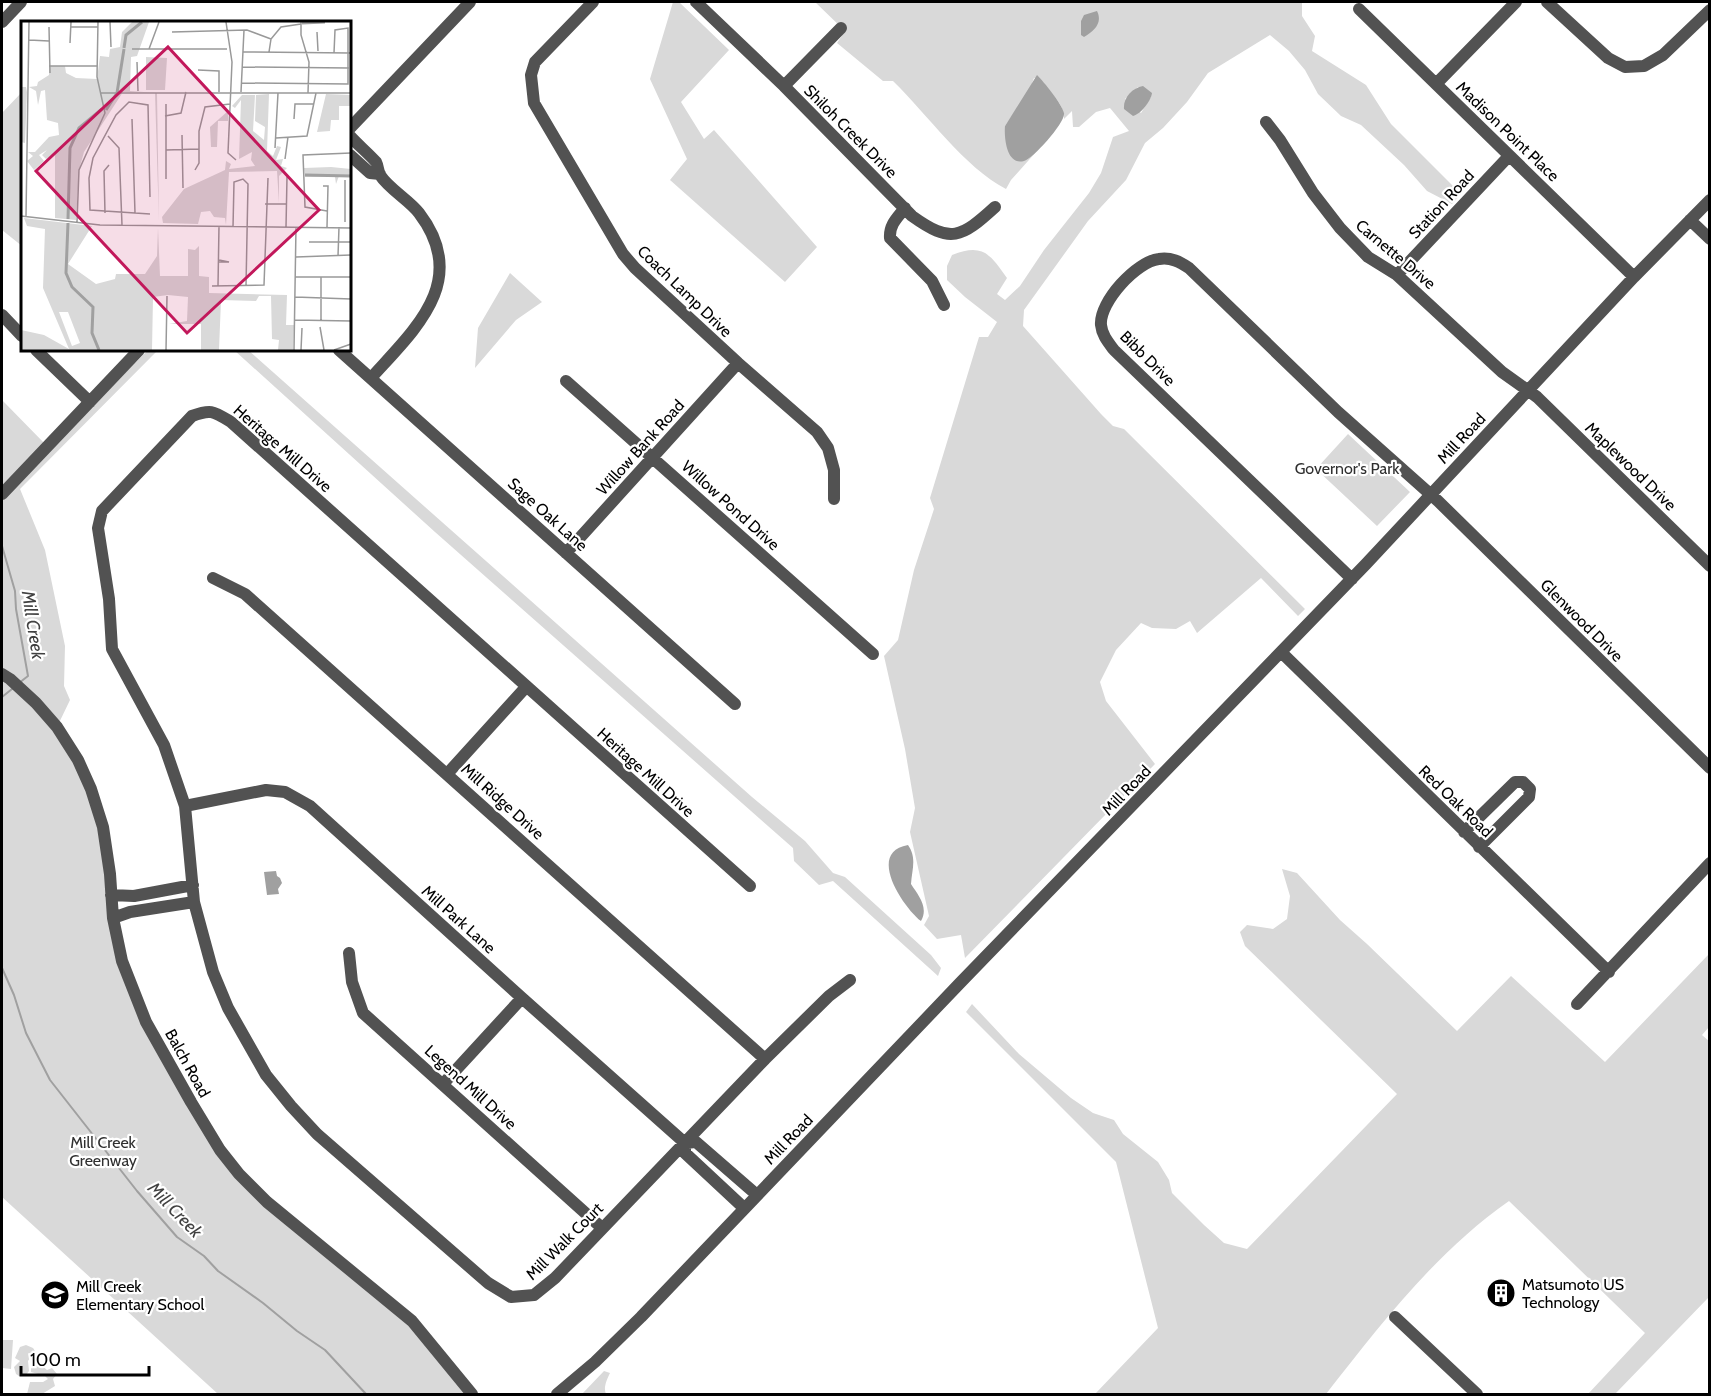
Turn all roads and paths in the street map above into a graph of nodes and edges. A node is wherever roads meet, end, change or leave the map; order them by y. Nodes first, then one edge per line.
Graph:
1 (21, 2) edge
2 (470, 2) edge
3 (593, 2) edge
4 (696, 2) edge
5 (1516, 2) edge
6 (1547, 2) edge
7 (1359, 9) dead end
8 (1710, 10) edge
9 (2, 22) edge
10 (841, 28) dead end
11 (1436, 84) junction
12 (784, 86) junction
13 (1266, 122) dead end
14 (351, 127) edge
15 (351, 137) edge
16 (351, 156) edge
17 (1509, 156) junction
18 (380, 174) junction
19 (1710, 200) edge
20 (995, 207) dead end
21 (905, 208) junction
22 (1690, 220) junction
23 (1710, 239) edge
24 (1397, 275) junction
25 (1634, 277) junction
26 (944, 305) dead end
27 (2, 315) edge
28 (21, 335) edge
29 (37, 351) edge
30 (138, 351) edge
31 (340, 351) edge
32 (738, 363) junction
33 (371, 378) junction
34 (566, 381) dead end
35 (1528, 391) junction
36 (90, 402) junction
37 (654, 458) junction
38 (2, 494) edge
39 (1431, 495) junction
40 (834, 499) dead end
41 (566, 553) junction
42 (1710, 566) edge
43 (213, 578) dead end
44 (1352, 579) junction
45 (1281, 652) junction
46 (873, 654) dead end
47 (6, 677) edge
48 (526, 687) junction
49 (735, 704) dead end
50 (1710, 768) edge
51 (448, 773) junction
52 (186, 806) junction
53 (1464, 832) junction
54 (1479, 847) junction
55 (1710, 863) edge
56 (193, 885) junction
57 (750, 886) dead end
58 (111, 895) junction
59 (194, 902) junction
60 (113, 918) junction
61 (349, 953) dead end
62 (213, 972) joint
63 (1608, 972) junction
64 (850, 980) dead end
65 (522, 998) junction
66 (1577, 1004) dead end
67 (765, 1059) junction
68 (443, 1084) junction
69 (685, 1143) junction
70 (757, 1195) junction
71 (744, 1208) junction
72 (602, 1228) junction
73 (1395, 1317) dead end
74 (472, 1395) edge
75 (557, 1395) edge
76 (1477, 1395) edge

1 - 9 street
2 - 14 street
3 - 32 street, Coach Lamp Drive
4 - 12 street, Shiloh Creek Drive
5 - 11 street
6 - 8 street
7 - 11 street, Madison Point Place
10 - 12 street
11 - 17 street, Madison Point Place
12 - 21 street, Shiloh Creek Drive
13 - 24 street, Carnette Drive
15 - 18 street
16 - 18 street
17 - 24 street, Station Road
17 - 25 street, Madison Point Place
18 - 33 street
19 - 22 street, Mill Road
20 - 21 street, Shiloh Creek Drive
21 - 26 street
22 - 23 street
22 - 25 street, Mill Road
24 - 35 street, Carnette Drive
25 - 35 street, Mill Road
27 - 28 street
29 - 36 street
30 - 36 street
31 - 33 street, Sage Oak Lane
32 - 37 street, Willow Bank Road
32 - 40 street, Coach Lamp Drive
33 - 41 street, Sage Oak Lane
34 - 37 street, Willow Pond Drive
35 - 39 street, Mill Road
35 - 42 street, Maplewood Drive
36 - 38 street
37 - 41 street, Willow Bank Road
37 - 46 street, Willow Pond Drive
39 - 44 street, Mill Road
39 - 44 street, Bibb Drive
39 - 50 street, Glenwood Drive
41 - 49 street, Sage Oak Lane
43 - 51 street, Mill Ridge Drive
44 - 45 street, Mill Road
45 - 53 street, Red Oak Road
45 - 70 street, Mill Road
47 - 58 street, Balch Road
48 - 51 street
48 - 52 street, Heritage Mill Drive
48 - 57 street, Heritage Mill Drive
51 - 67 street, Mill Ridge Drive
52 - 56 street, Heritage Mill Drive
52 - 65 street, Mill Park Lane
53 - 54 street, Red Oak Road
53 - 54 street
54 - 63 street, Red Oak Road
55 - 63 street
56 - 58 street
56 - 59 street, Heritage Mill Drive
58 - 60 street, Balch Road
59 - 60 street
59 - 62 street, Heritage Mill Drive
60 - 74 street, Balch Road
61 - 68 street, Legend Mill Drive
62 - 72 street, Mill Walk Court
63 - 66 street
64 - 67 street, Mill Walk Court
65 - 68 street
65 - 69 street, Mill Park Lane
67 - 69 street, Mill Walk Court
68 - 72 street, Legend Mill Drive
69 - 70 street, Mill Park Lane
69 - 71 street, Mill Park Lane
69 - 72 street, Mill Walk Court
70 - 71 street, Mill Road
71 - 75 street, Mill Road
73 - 76 street

